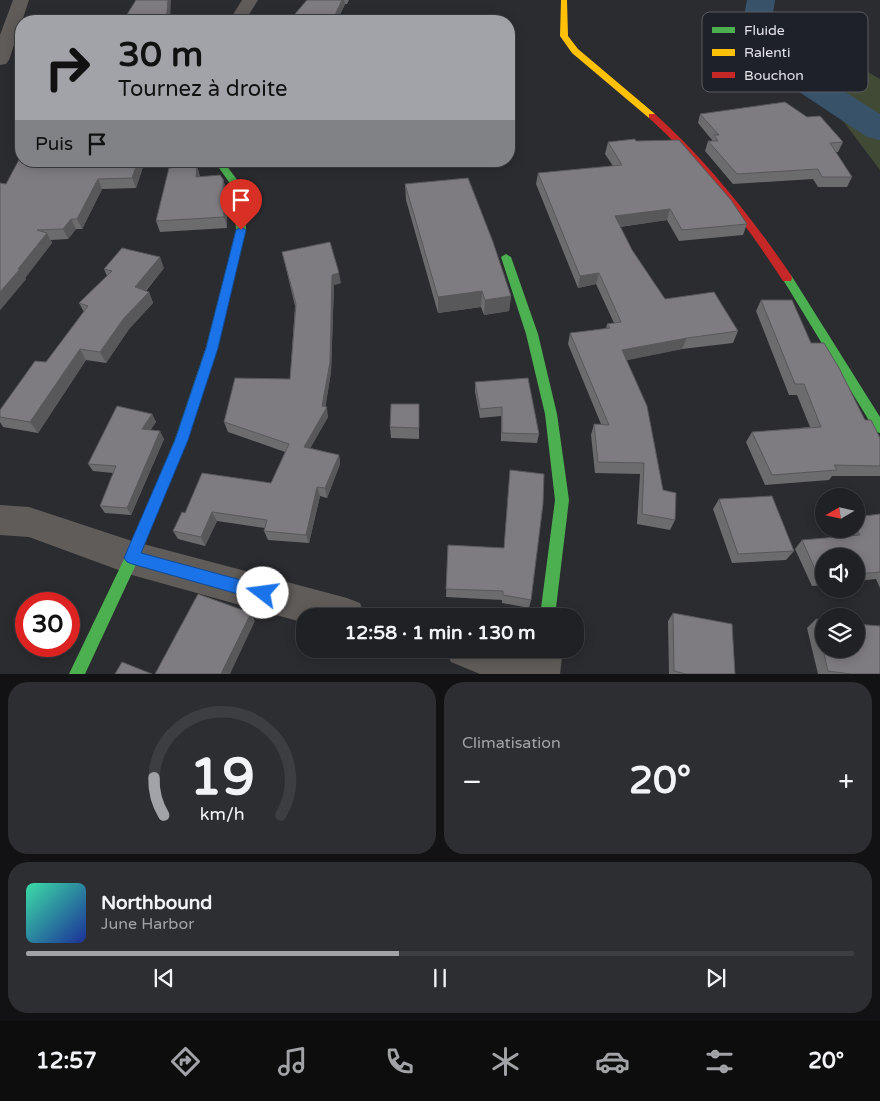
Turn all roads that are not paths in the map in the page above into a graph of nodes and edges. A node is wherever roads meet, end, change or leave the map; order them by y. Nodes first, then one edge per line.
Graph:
1 (21, 0) edge
2 (250, 0) edge
3 (564, 0) edge
4 (16, 15) edge
5 (241, 15) edge
6 (15, 17) edge
7 (0, 60) edge
8 (222, 167) edge
9 (506, 257) dead end
10 (880, 428) edge
11 (0, 520) edge
12 (132, 558) junction
13 (317, 608) edge
14 (549, 608) edge
15 (491, 658) edge
16 (542, 658) edge
17 (77, 674) edge
18 (539, 674) edge

1 - 4 street
2 - 5 street
3 - 10 street
6 - 7 street
8 - 12 street
9 - 14 street
11 - 12 street
12 - 13 street
12 - 17 street
15 - 18 street
16 - 18 street

